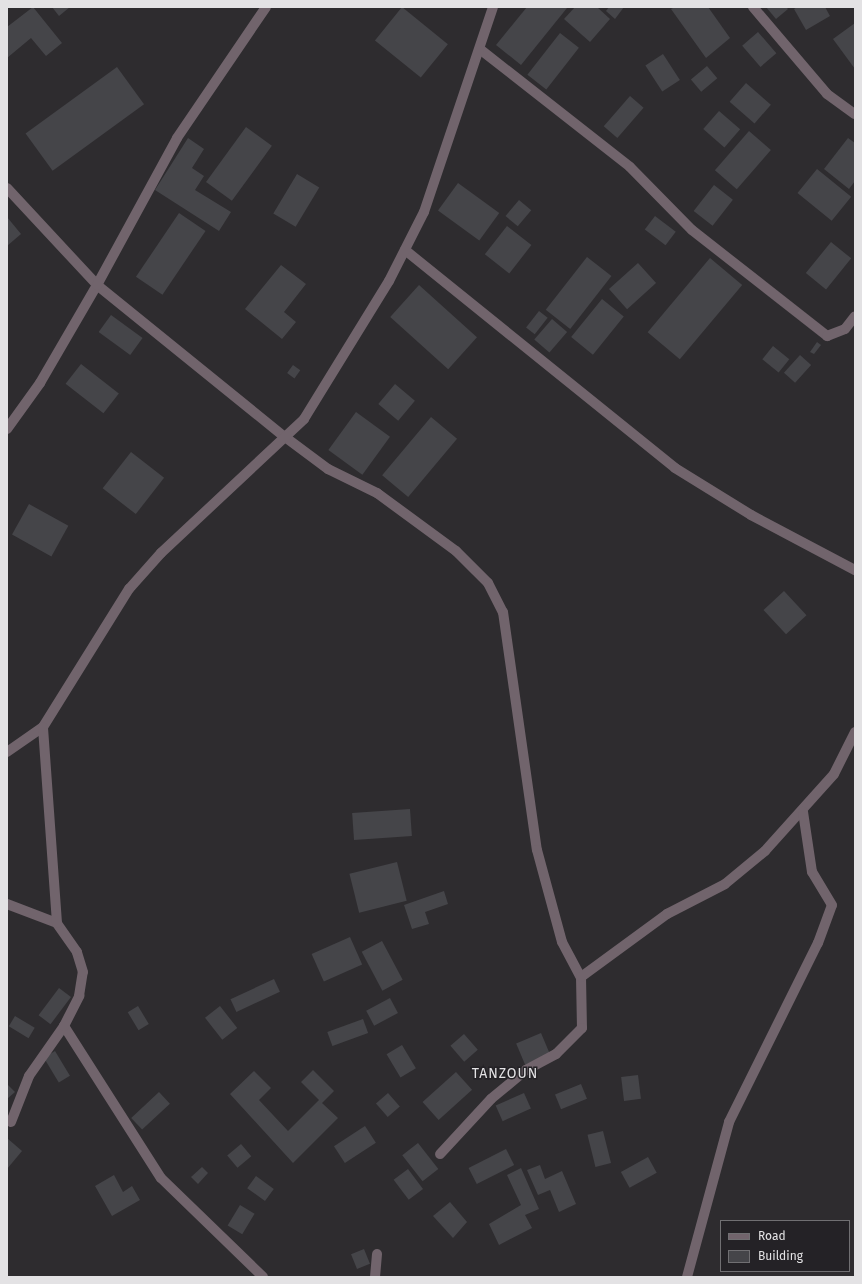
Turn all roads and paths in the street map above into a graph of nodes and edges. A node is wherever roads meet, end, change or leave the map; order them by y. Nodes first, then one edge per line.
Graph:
1 (265, 7) edge
2 (493, 7) edge
3 (753, 7) edge
4 (481, 50) junction
5 (855, 114) edge
6 (7, 188) edge
7 (405, 250) junction
8 (97, 285) junction
9 (855, 316) edge
10 (7, 429) edge
11 (285, 437) junction
12 (855, 570) edge
13 (43, 727) junction
14 (855, 732) edge
15 (7, 752) edge
16 (803, 812) junction
17 (7, 904) edge
18 (57, 923) junction
19 (581, 977) junction
20 (64, 1026) junction
21 (11, 1122) dead end
22 (440, 1154) dead end
23 (377, 1254) dead end
24 (263, 1277) edge
25 (376, 1277) edge
26 (687, 1277) edge

1 - 8 street
2 - 4 street
3 - 5 street
4 - 7 street
4 - 9 street
6 - 8 street
7 - 11 street
7 - 12 street
8 - 10 street
8 - 11 street
11 - 13 street
11 - 19 street
13 - 15 street
13 - 18 street
14 - 16 street
16 - 19 street
16 - 26 street
17 - 18 street
18 - 20 street
19 - 22 street
20 - 21 street
20 - 24 street
23 - 25 street

